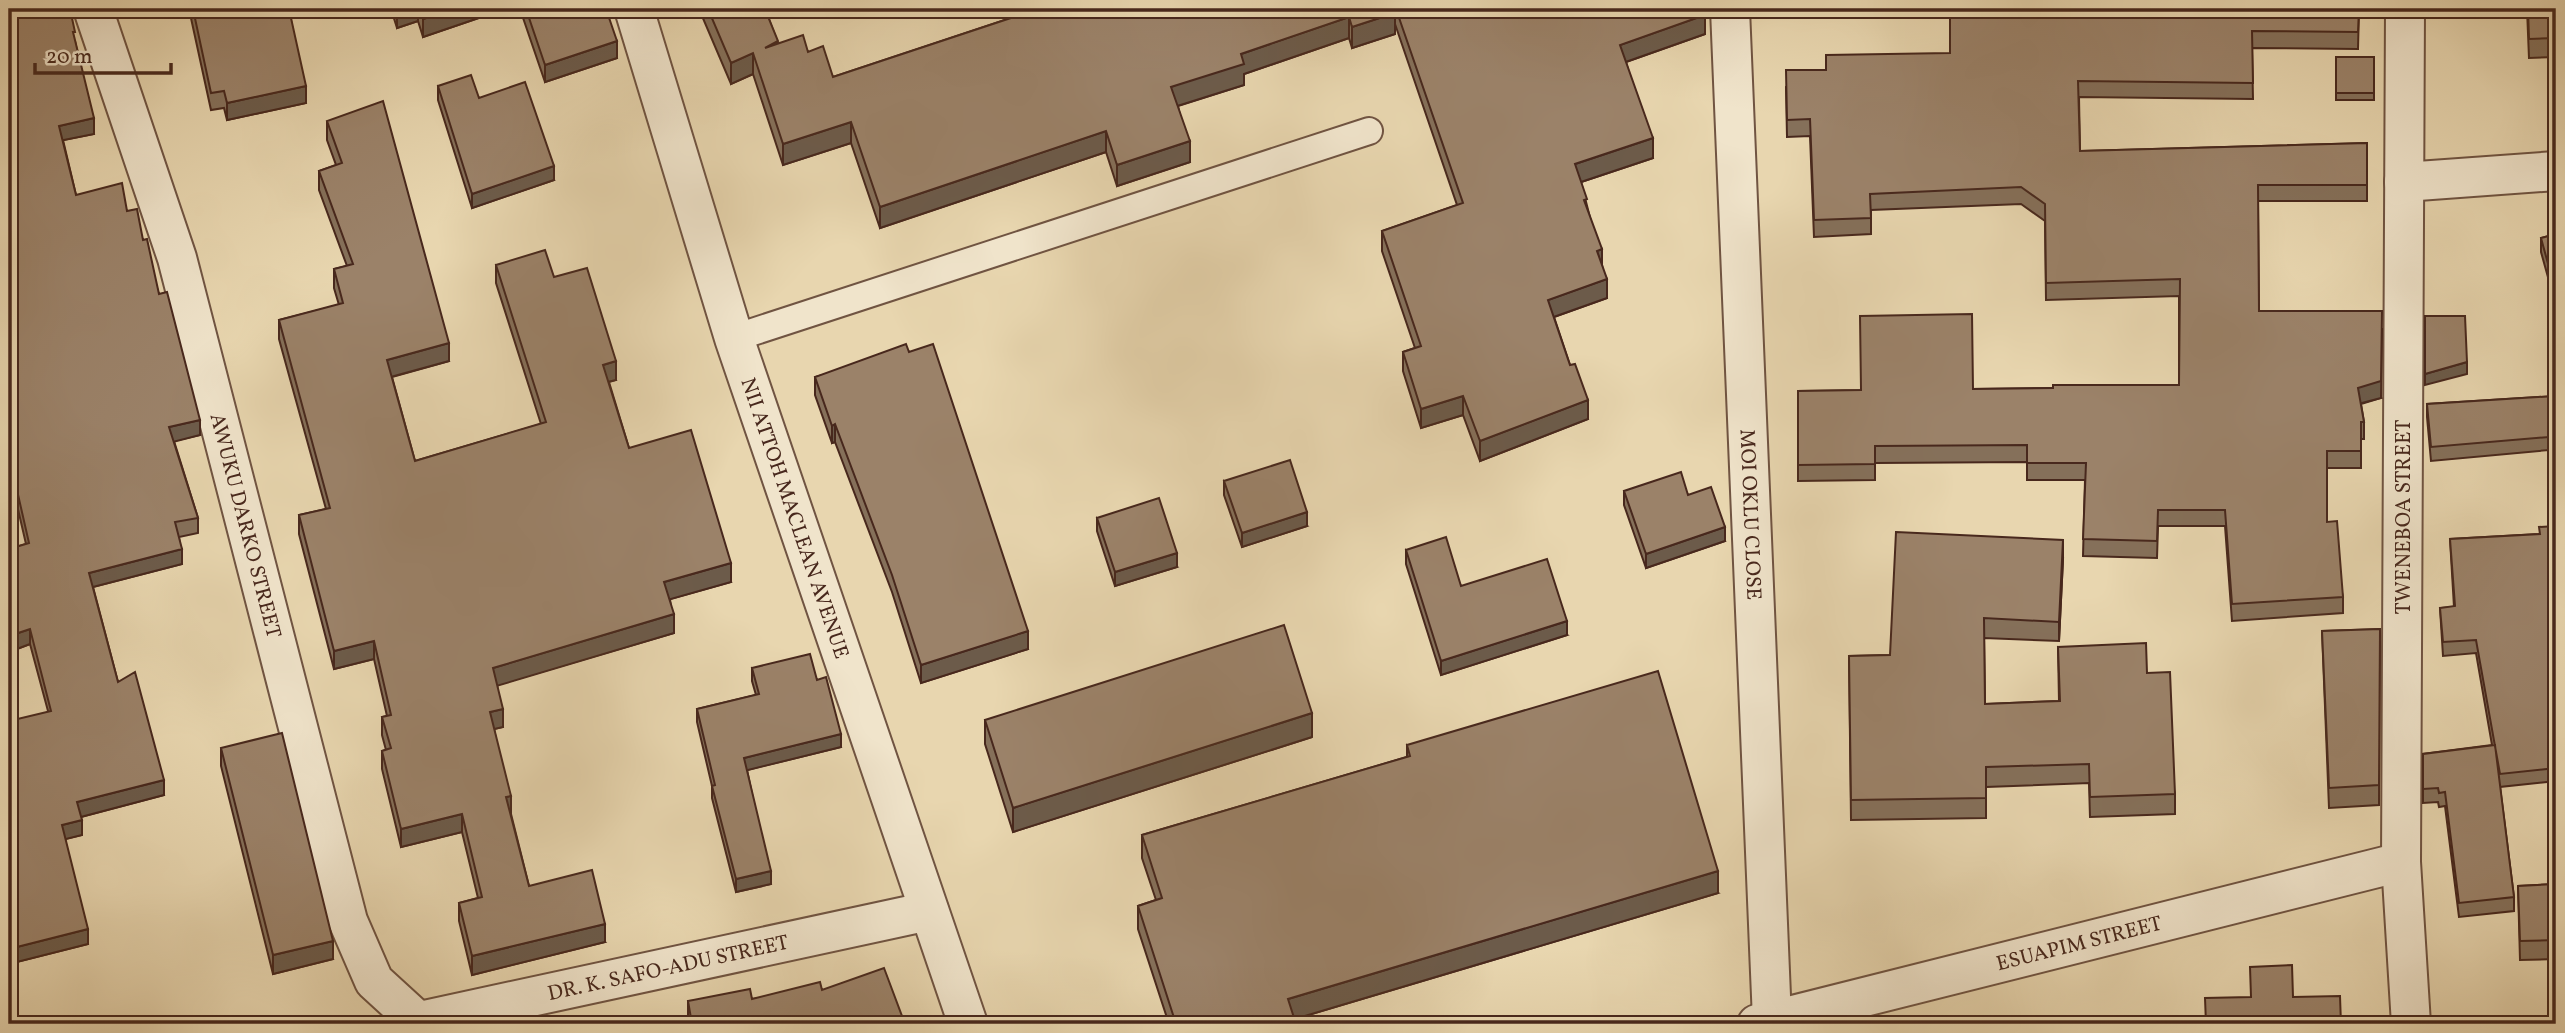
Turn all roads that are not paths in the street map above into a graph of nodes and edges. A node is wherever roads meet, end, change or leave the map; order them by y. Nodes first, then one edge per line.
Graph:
1 (93, 9) edge
2 (634, 9) edge
3 (1730, 9) edge
4 (2405, 9) edge
5 (1369, 131) dead end
6 (2556, 171) edge
7 (2404, 182) junction
8 (734, 338) junction
9 (2401, 862) junction
10 (929, 911) junction
11 (1765, 1022) edge
12 (416, 1023) edge
13 (968, 1024) edge
14 (2412, 1024) edge

1 - 12 street, AWUKU DARKO STREET
2 - 8 street, NII ATTOH MACLEAN AVENUE
3 - 11 street, MOI OKLU CLOSE
4 - 7 street, TWENEBOA STREET
5 - 8 lane
6 - 7 street
7 - 9 street, TWENEBOA STREET
8 - 10 street, NII ATTOH MACLEAN AVENUE
9 - 11 street, ESUAPIM STREET
9 - 14 street, TWENEBOA STREET
10 - 12 street, DR. K. SAFO-ADU STREET
10 - 13 street, NII ATTOH MACLEAN AVENUE

